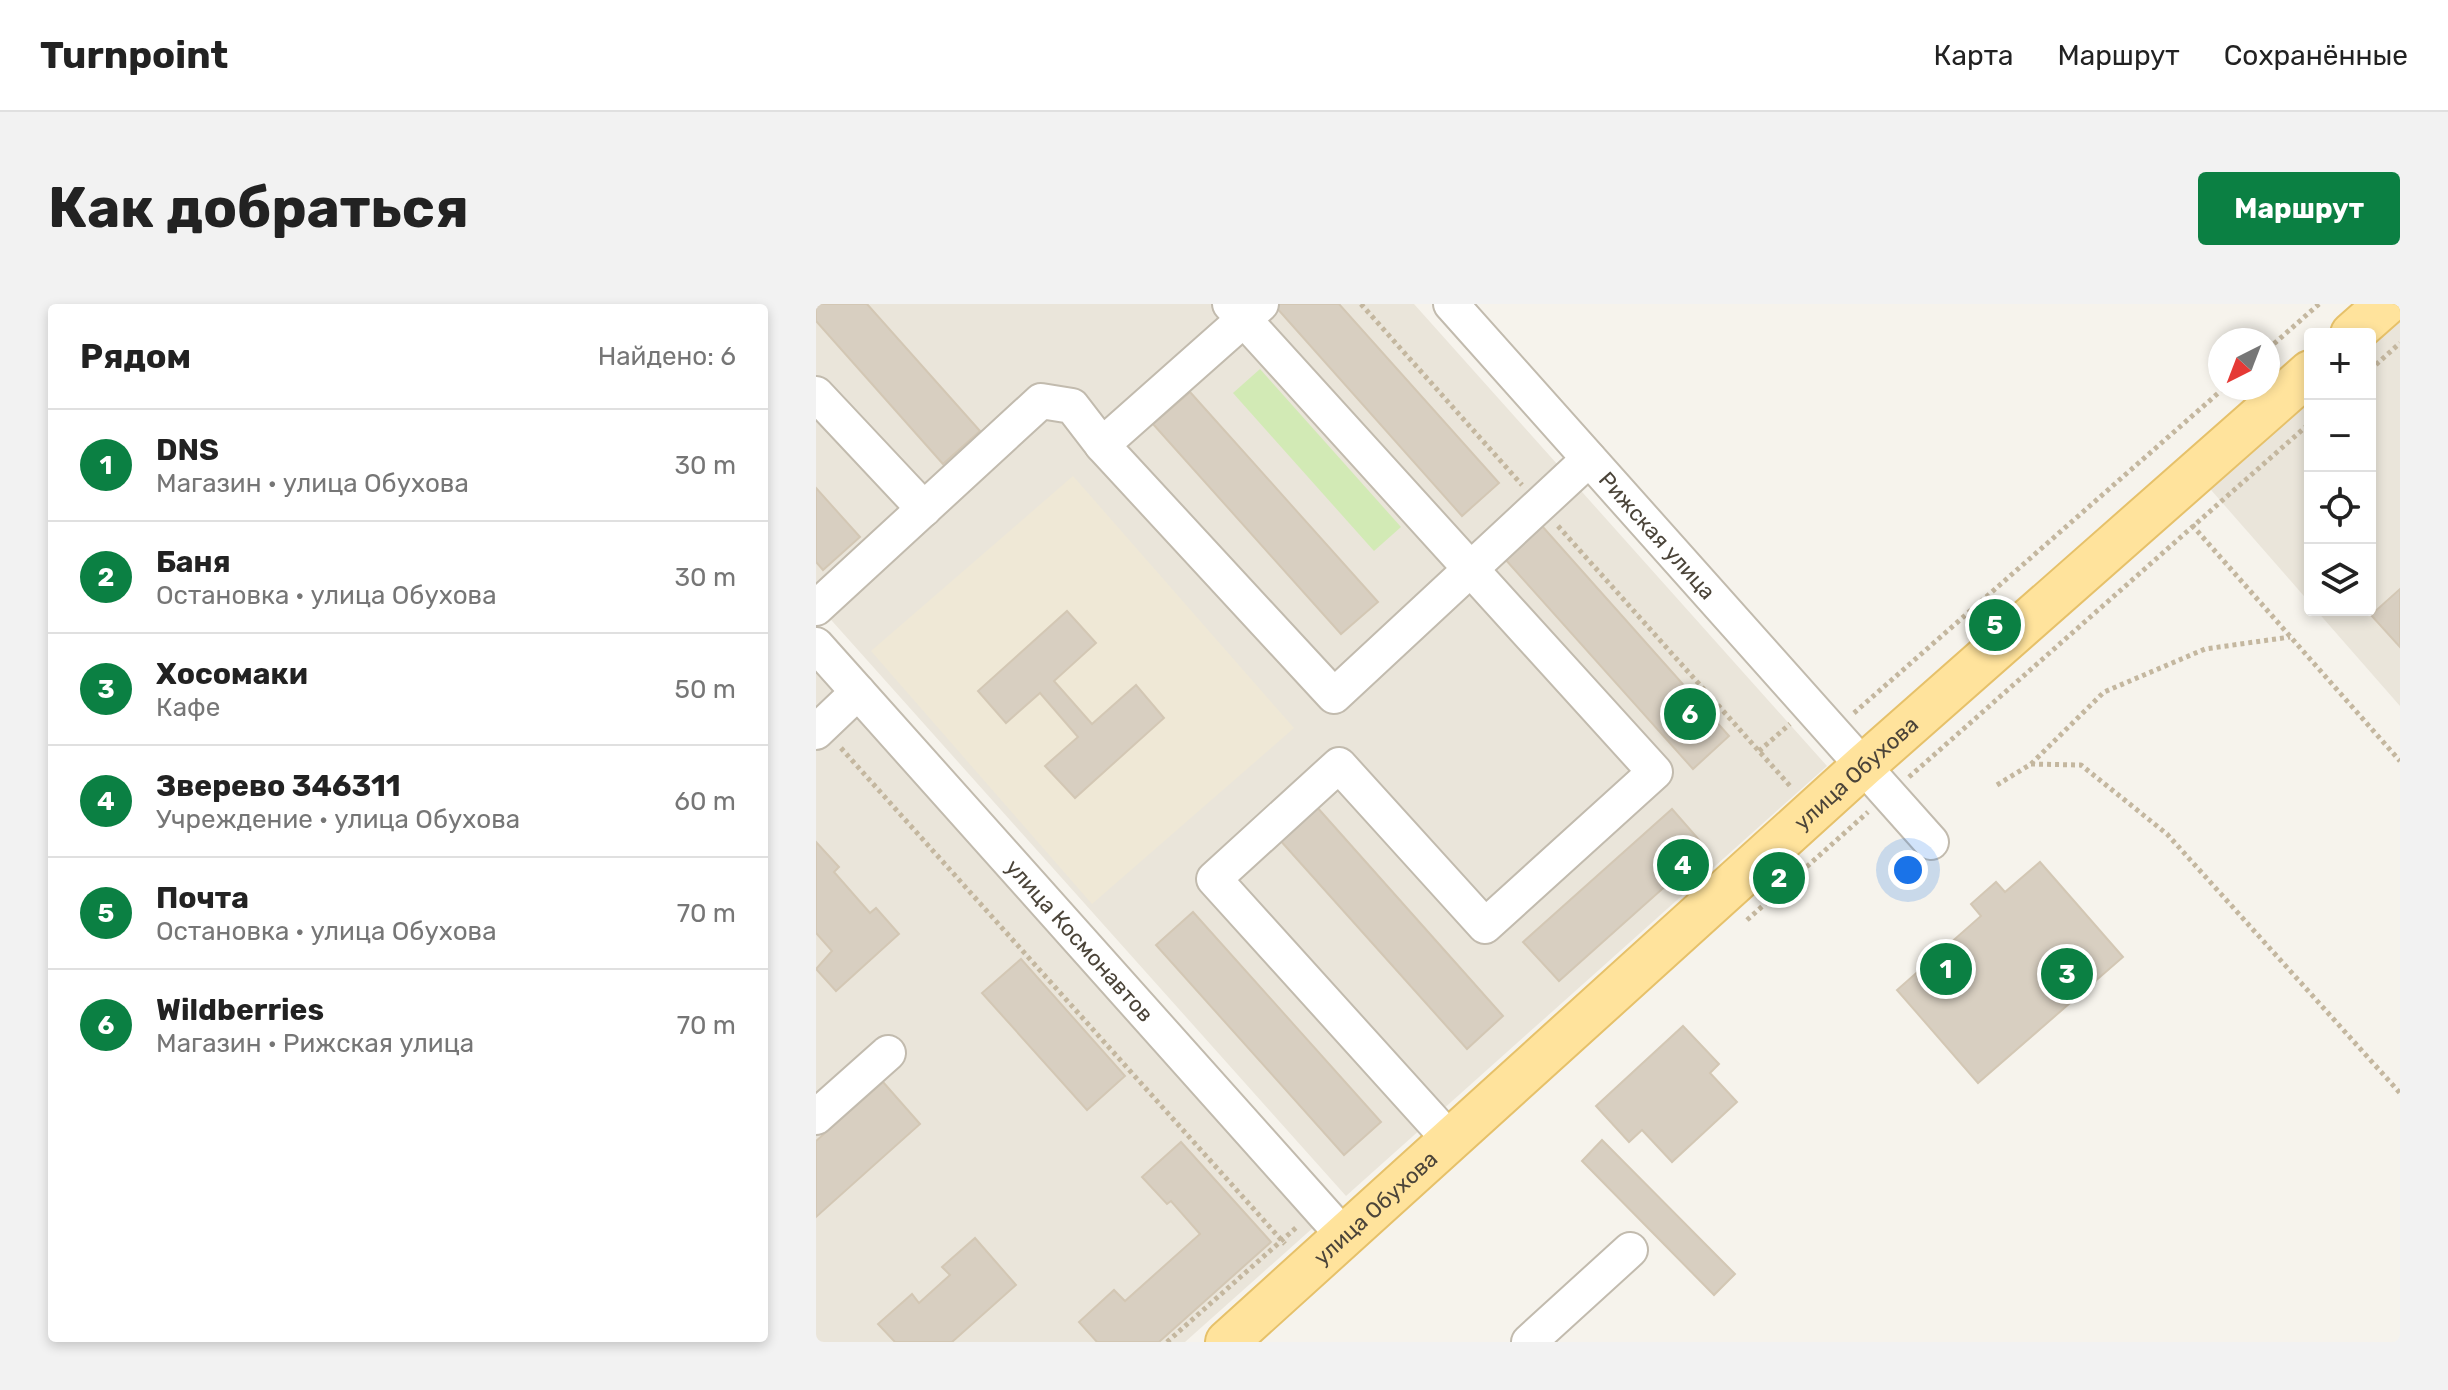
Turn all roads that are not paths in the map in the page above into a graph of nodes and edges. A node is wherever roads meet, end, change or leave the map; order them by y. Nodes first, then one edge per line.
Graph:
1 (1451, 304) edge
2 (2386, 304) edge
3 (1245, 309) edge
4 (2359, 328) edge
5 (2304, 379) edge
6 (816, 394) edge
7 (1102, 445) junction
8 (1589, 459) junction
9 (924, 509) junction
10 (1468, 568) junction
11 (816, 608) edge
12 (816, 645) edge
13 (858, 692) junction
14 (819, 729) edge
15 (1863, 766) junction
16 (1931, 842) dead end
17 (888, 1053) dead end
18 (816, 1117) edge
19 (1451, 1141) junction
20 (1331, 1222) junction
21 (1630, 1250) dead end
22 (1238, 1338) edge
23 (1529, 1342) edge

1 - 8 street, Рижская улица
2 - 4 main road
3 - 7 street
3 - 10 street
5 - 15 main road, улица Обухова
6 - 9 street
7 - 9 street
7 - 10 street
8 - 10 street
8 - 15 street, Рижская улица
9 - 11 street
10 - 19 street
12 - 13 street, улица Космонавтов
13 - 14 street
13 - 20 street, улица Космонавтов
15 - 16 street, Рижская улица
15 - 19 main road, улица Обухова
17 - 18 street
19 - 20 main road, улица Обухова
20 - 22 main road, улица Обухова
21 - 23 street

